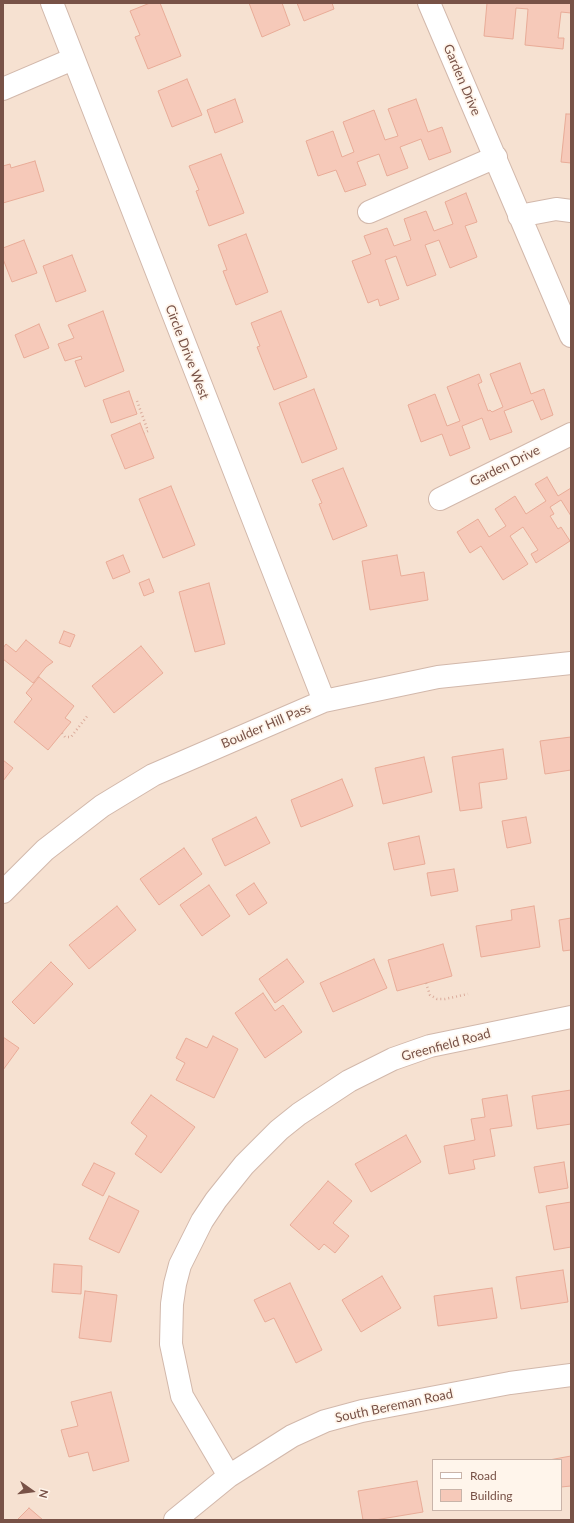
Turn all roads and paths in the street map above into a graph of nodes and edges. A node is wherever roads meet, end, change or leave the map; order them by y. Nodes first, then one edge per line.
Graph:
1 (52, 3) edge
2 (429, 3) edge
3 (73, 60) junction
4 (3, 89) edge
5 (496, 157) junction
6 (369, 212) dead end
7 (571, 212) edge
8 (519, 216) junction
9 (571, 336) edge
10 (137, 401) dead end
11 (144, 433) dead end
12 (571, 434) edge
13 (440, 499) dead end
14 (571, 663) edge
15 (324, 700) junction
16 (88, 716) dead end
17 (62, 733) dead end
18 (3, 892) edge
19 (426, 983) dead end
20 (468, 994) dead end
21 (571, 1017) edge
22 (571, 1375) edge
23 (229, 1476) junction
24 (175, 1520) edge

1 - 3 street, Circle Drive West
2 - 5 street, Garden Drive
3 - 4 street
3 - 15 street, Circle Drive West
5 - 6 street
5 - 8 street, Garden Drive
7 - 8 street
8 - 9 street, Garden Drive
10 - 11 path
12 - 13 street, Garden Drive
14 - 15 street, Boulder Hill Pass
15 - 18 street, Boulder Hill Pass
16 - 17 path
19 - 20 path
21 - 23 street, Greenfield Road
22 - 23 street, South Bereman Road
23 - 24 street, South Bereman Road

